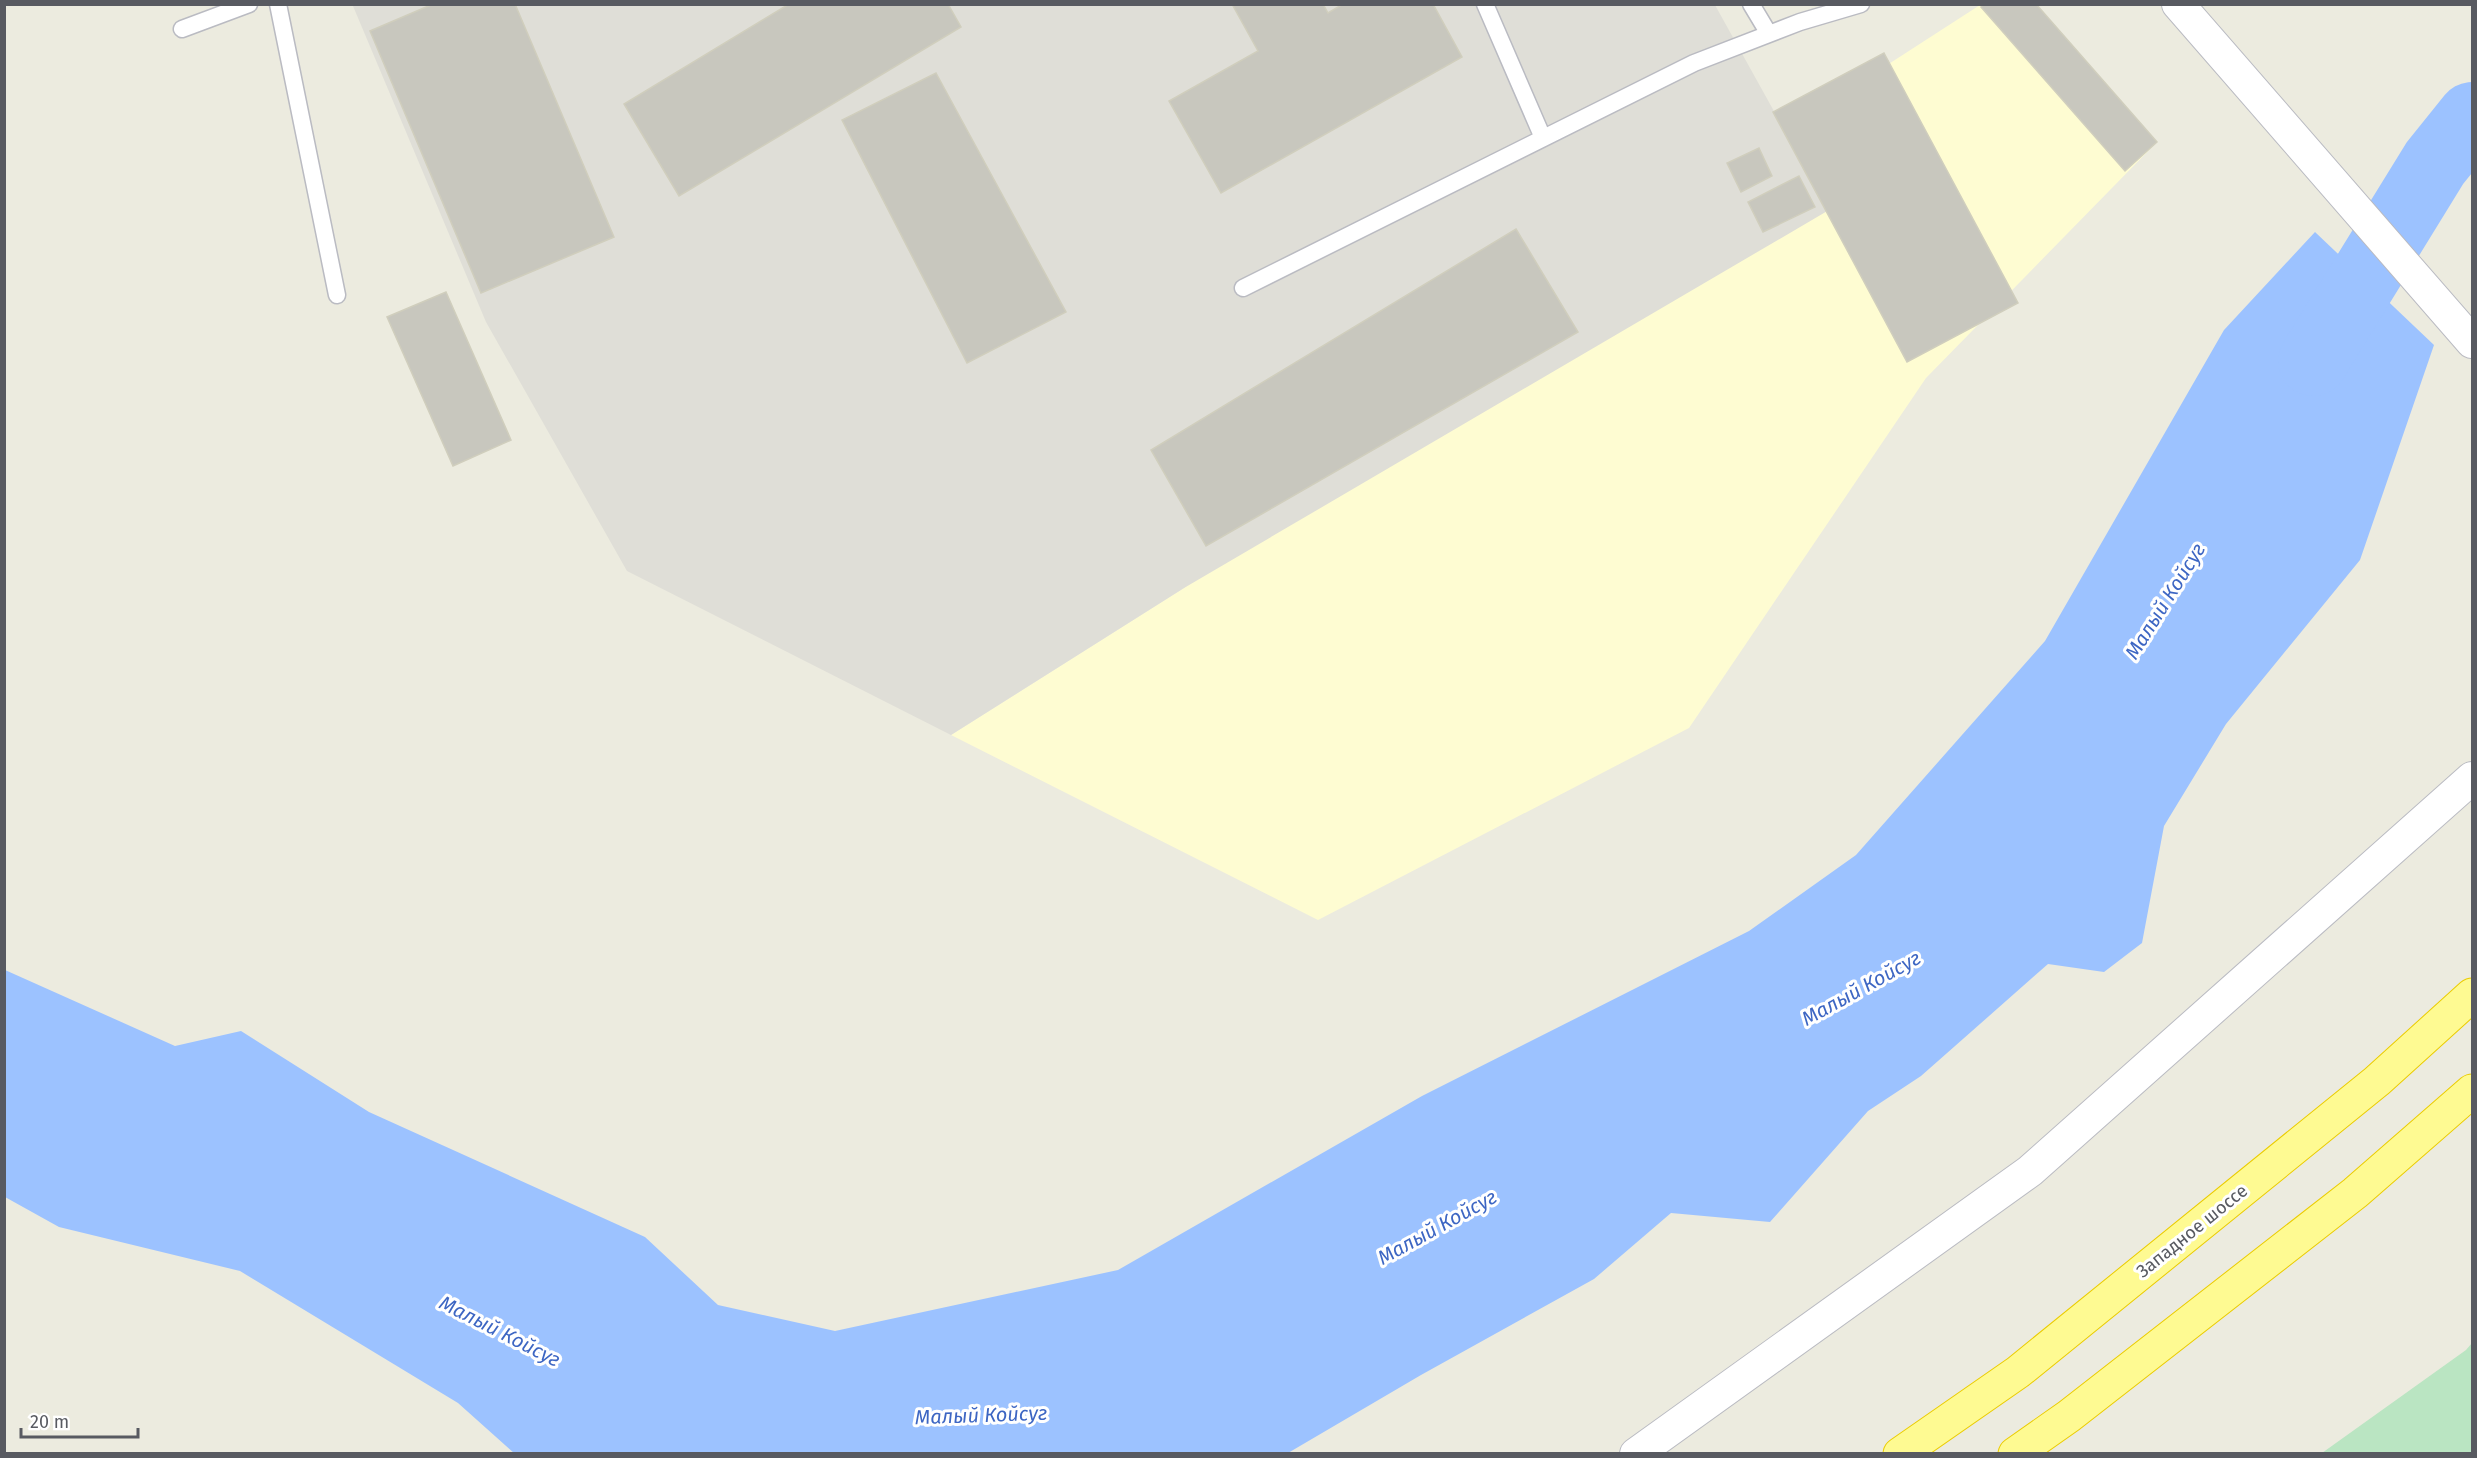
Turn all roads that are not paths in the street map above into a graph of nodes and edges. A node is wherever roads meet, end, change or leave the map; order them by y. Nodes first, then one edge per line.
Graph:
1 (249, 4) edge
2 (278, 4) edge
3 (1485, 4) edge
4 (1751, 4) edge
5 (1861, 4) edge
6 (2178, 4) edge
7 (182, 28) dead end
8 (1768, 34) junction
9 (1543, 138) junction
10 (1243, 288) dead end
11 (337, 295) dead end
12 (2472, 342) edge
13 (2472, 778) edge
14 (2472, 995) edge
15 (2472, 1091) edge
16 (1636, 1454) edge
17 (1900, 1454) edge
18 (2015, 1454) edge

1 - 7 lane
2 - 11 lane
3 - 9 lane
4 - 8 lane
5 - 8 lane
6 - 12 street
8 - 9 lane
9 - 10 lane
13 - 16 street
14 - 17 highway, Западное шоссе
15 - 18 highway

